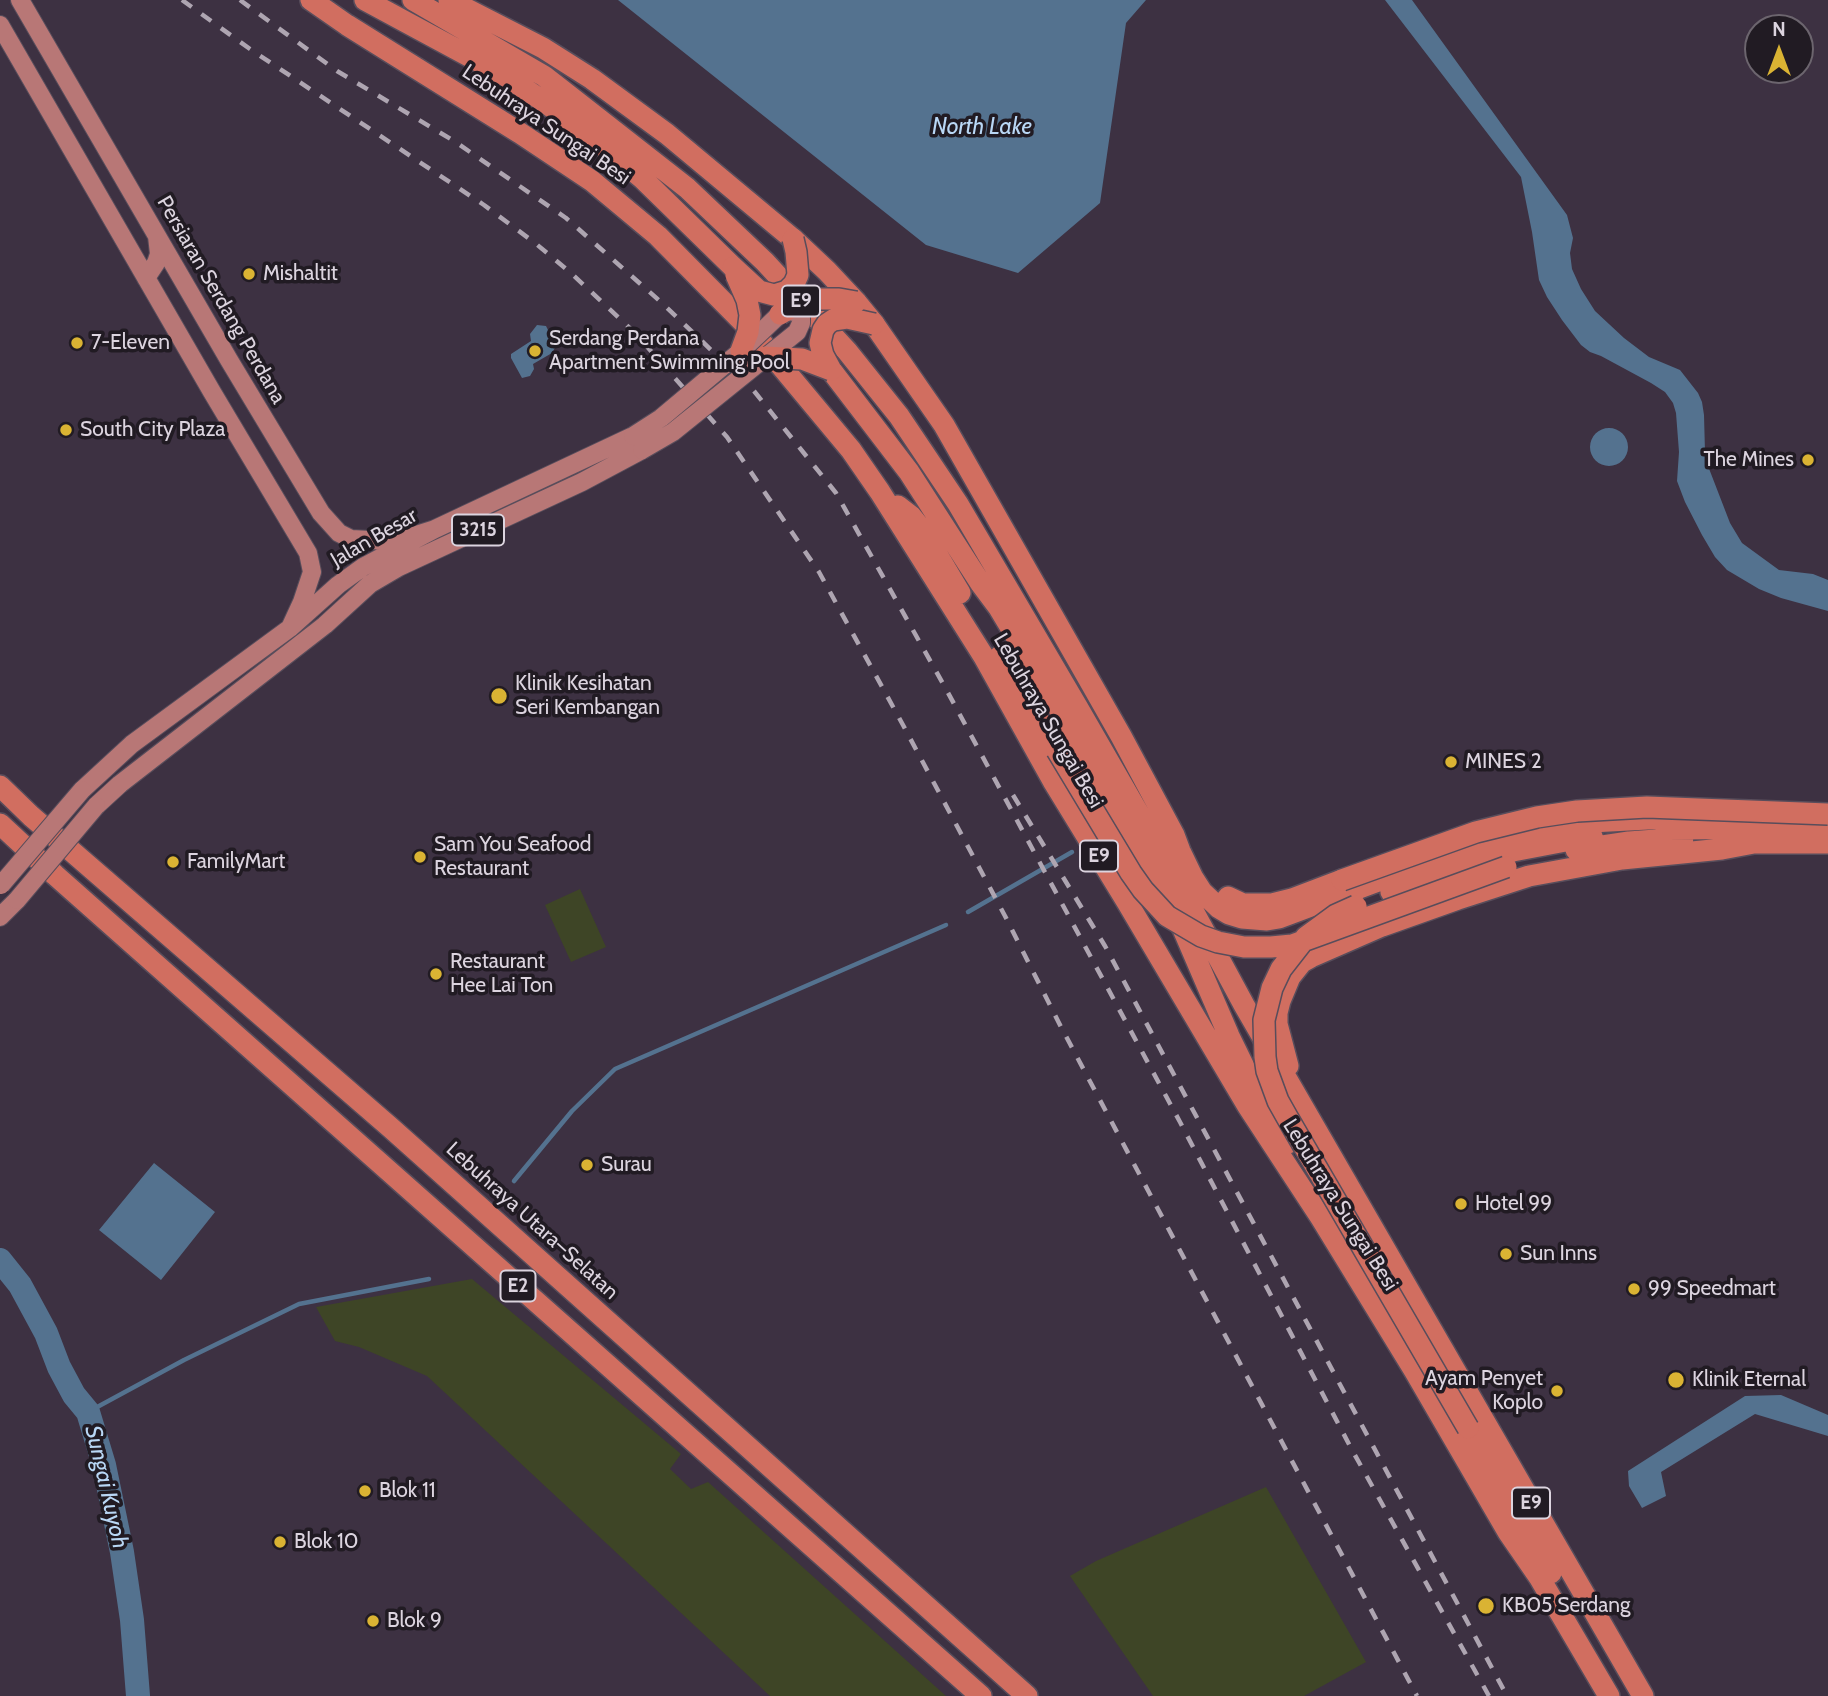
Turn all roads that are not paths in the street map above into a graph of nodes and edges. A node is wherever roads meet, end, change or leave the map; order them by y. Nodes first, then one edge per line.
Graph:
1 (20, 0) edge
2 (311, 0) edge
3 (365, 0) edge
4 (413, 0) edge
5 (449, 0) edge
6 (0, 25) edge
7 (78, 100) junction
8 (62, 133) junction
9 (157, 236) junction
10 (793, 239) junction
11 (733, 267) junction
12 (146, 278) junction
13 (856, 302) junction
14 (780, 314) junction
15 (874, 324) junction
16 (219, 342) junction
17 (189, 351) junction
18 (741, 351) junction
19 (765, 357) junction
20 (229, 360) junction
21 (208, 362) junction
22 (831, 370) junction
23 (212, 392) junction
24 (637, 443) junction
25 (880, 492) junction
26 (435, 529) junction
27 (981, 584) junction
28 (1047, 608) junction
29 (290, 628) junction
30 (1078, 708) junction
31 (1058, 750) junction
32 (0, 786) edge
33 (1828, 812) edge
34 (0, 824) edge
35 (1828, 828) edge
36 (1754, 843) junction
37 (1828, 843) edge
38 (1, 886) edge
39 (0, 917) edge
40 (1299, 1100) junction
41 (1321, 1218) junction
42 (1538, 1577) junction
43 (1575, 1639) junction
44 (981, 1696) edge
45 (1027, 1696) edge
46 (1593, 1696) edge
47 (1609, 1696) edge
48 (1643, 1696) edge

1 - 7 main road, Persiaran Serdang Perdana
2 - 25 highway, Lebuhraya Sungai Besi / E9
3 - 11 highway
4 - 30 highway, Lebuhraya Sungai Besi / E9
5 - 10 highway
6 - 8 main road
7 - 8 main road
7 - 9 main road, Persiaran Serdang Perdana
8 - 12 main road
9 - 12 main road
9 - 16 main road, Persiaran Serdang Perdana
10 - 11 highway, bridge
10 - 13 highway, bridge
11 - 18 highway, bridge
12 - 17 main road
13 - 14 highway, bridge
13 - 15 highway
14 - 18 main road, Jalan Besar / 3215, bridge
14 - 19 main road, Jalan Besar, bridge
15 - 22 highway, bridge
15 - 28 highway
16 - 20 main road, Persiaran Serdang Perdana
16 - 21 main road
17 - 21 main road
17 - 23 main road
18 - 24 main road, Jalan Besar / 3215, bridge
19 - 22 highway, bridge
19 - 24 main road, Jalan Besar / 3215, bridge
20 - 21 main road
20 - 26 main road, Persiaran Serdang Perdana
21 - 23 main road
22 - 27 highway
23 - 29 main road
24 - 26 main road, Jalan Besar / 3215
24 - 39 main road, Jalan Besar / 3215, bridge
25 - 31 highway
25 - 41 highway, Lebuhraya Sungai Besi / E9
26 - 29 main road, Jalan Besar / 3215
27 - 31 highway
27 - 41 highway
28 - 30 highway
28 - 33 highway, bridge
29 - 38 main road, Jalan Besar / 3215, bridge
30 - 40 highway, Lebuhraya Sungai Besi / E9
31 - 36 highway, bridge
32 - 45 highway, Lebuhraya Utara–Selatan / E2
34 - 44 highway, E2
35 - 43 highway, bridge
36 - 37 highway
36 - 40 highway
40 - 48 highway, Lebuhraya Sungai Besi / E9
41 - 42 highway, Lebuhraya Sungai Besi / E9
42 - 43 highway, Lebuhraya Sungai Besi / E9
42 - 46 highway
43 - 47 highway, Lebuhraya Sungai Besi / E9

